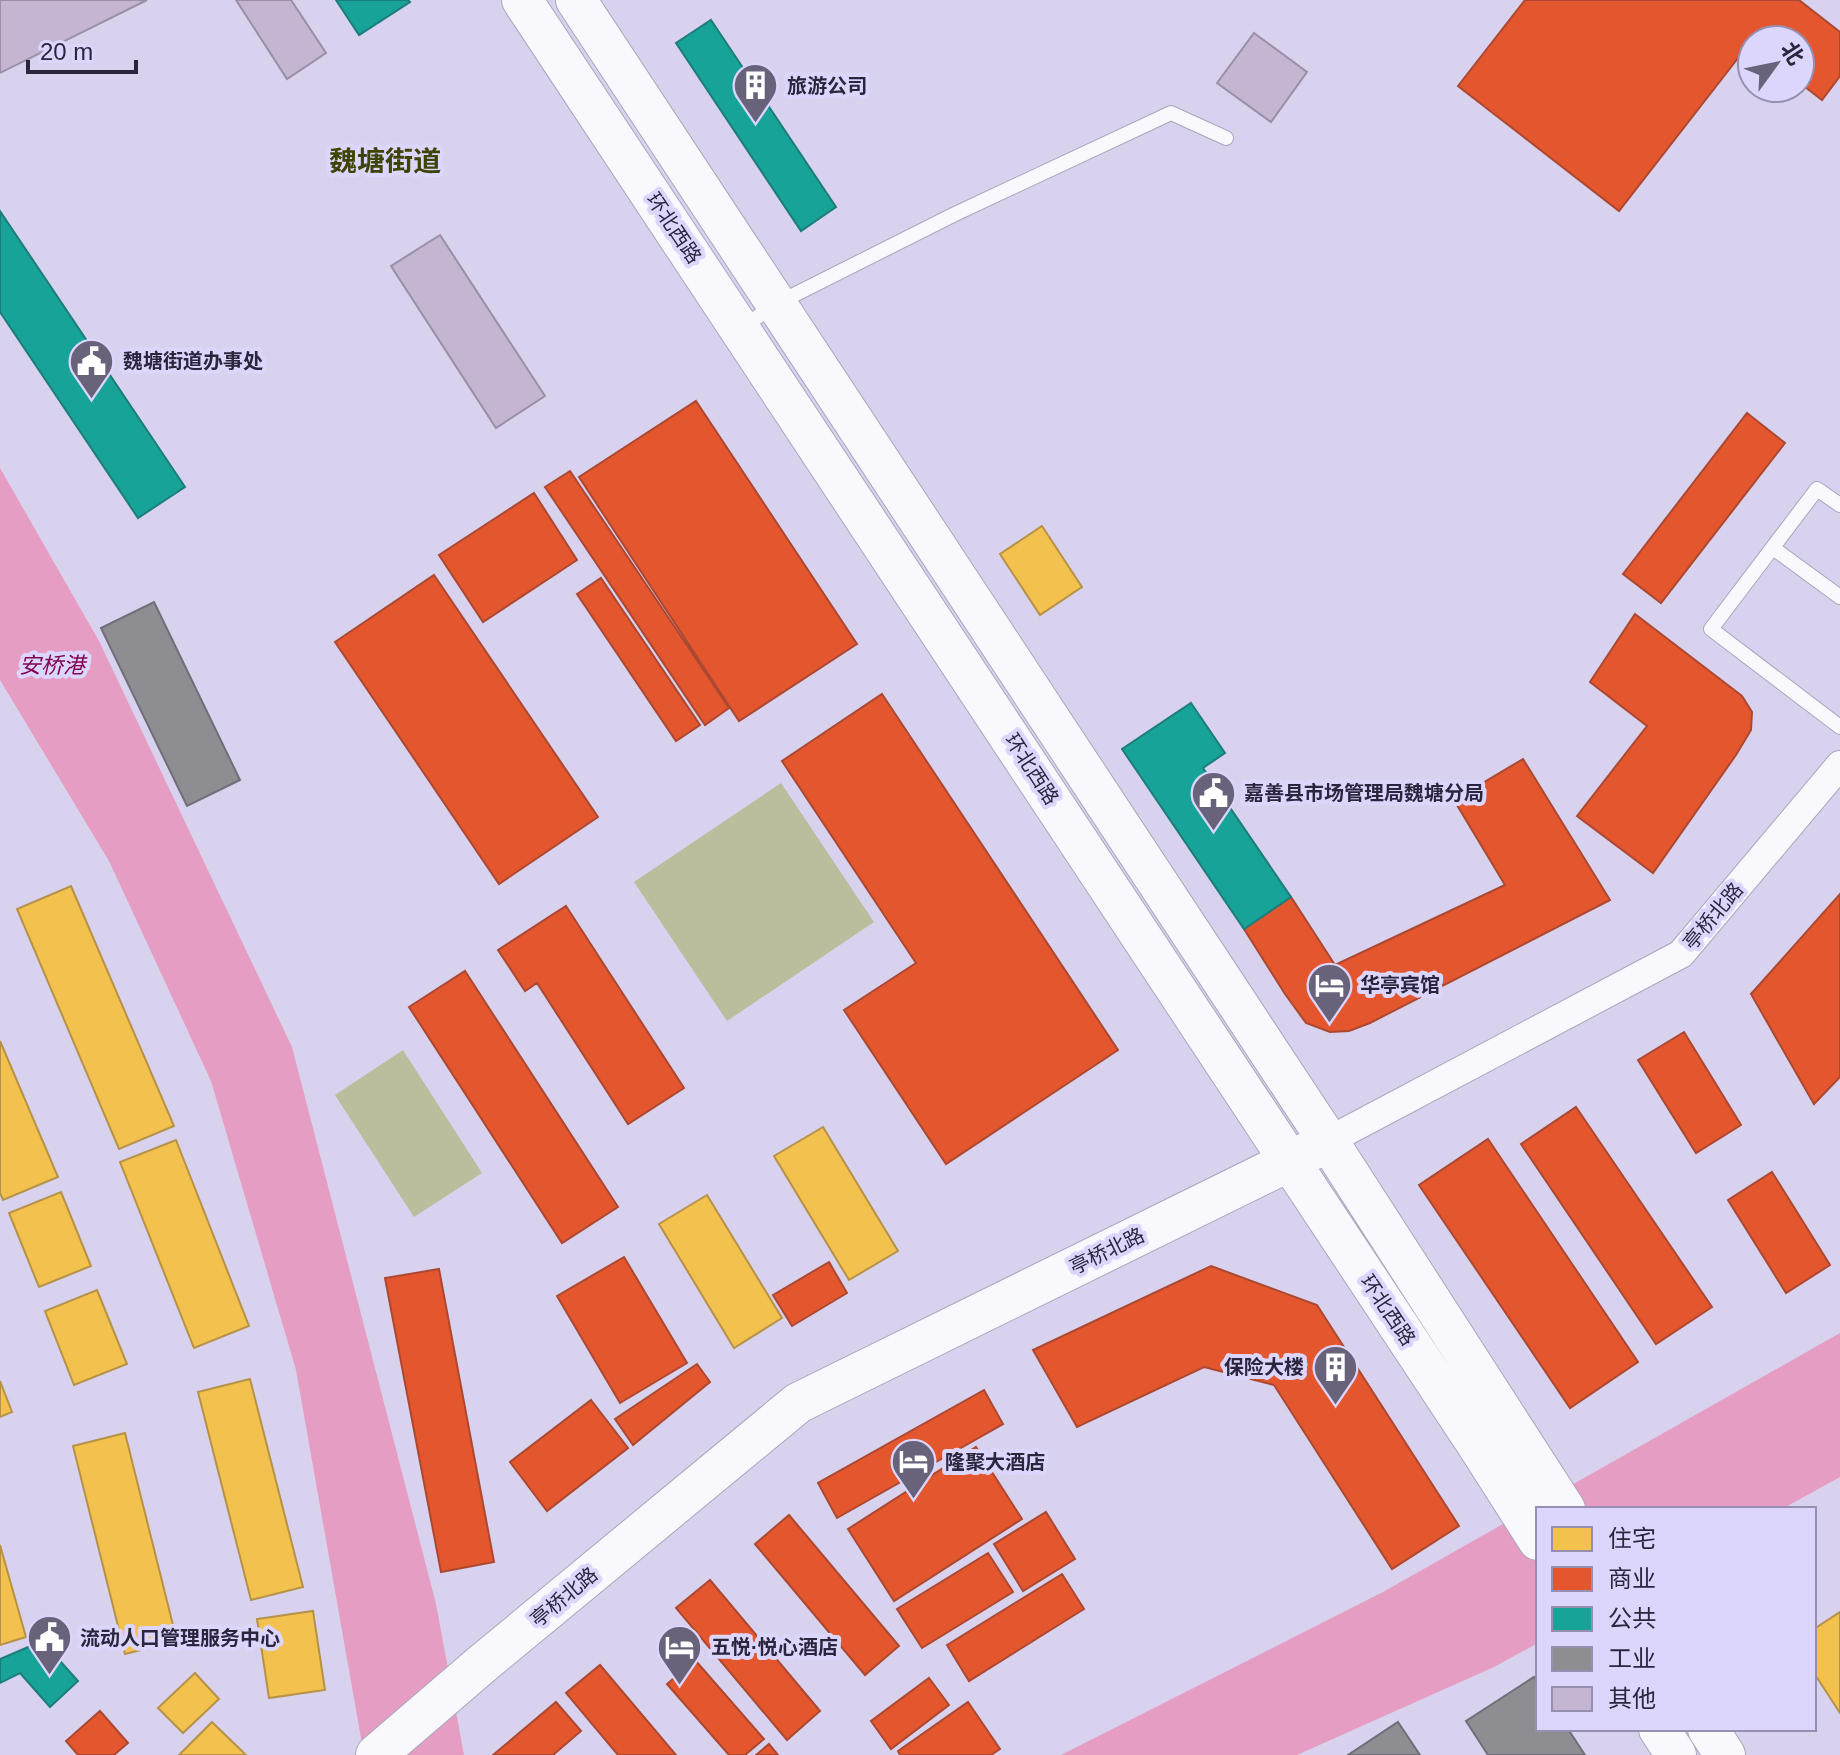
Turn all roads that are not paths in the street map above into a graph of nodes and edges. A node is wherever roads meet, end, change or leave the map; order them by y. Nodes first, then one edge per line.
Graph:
1 (522, 0) edge
2 (576, 0) edge
3 (1226, 138) dead end
4 (776, 304) junction
5 (741, 328) junction
6 (1840, 505) edge
7 (1773, 548) junction
8 (1840, 597) edge
9 (1840, 727) edge
10 (1840, 765) edge
11 (1328, 1141) junction
12 (1290, 1161) junction
13 (1564, 1507) edge
14 (1536, 1537) edge
15 (1660, 1731) edge
16 (1709, 1731) edge
17 (376, 1755) edge
18 (1676, 1755) edge
19 (1725, 1755) edge

1 - 5 street, 环北西路
2 - 4 street, 环北西路
3 - 4 lane
4 - 5 lane
4 - 11 street, 环北西路
5 - 12 street, 环北西路
6 - 7 lane
7 - 8 lane
7 - 9 lane
10 - 11 street, 亭桥北路
11 - 12 street, 亭桥北路
11 - 13 street, 环北西路
12 - 14 street, 环北西路
12 - 17 street, 亭桥北路
15 - 18 street
16 - 19 street

